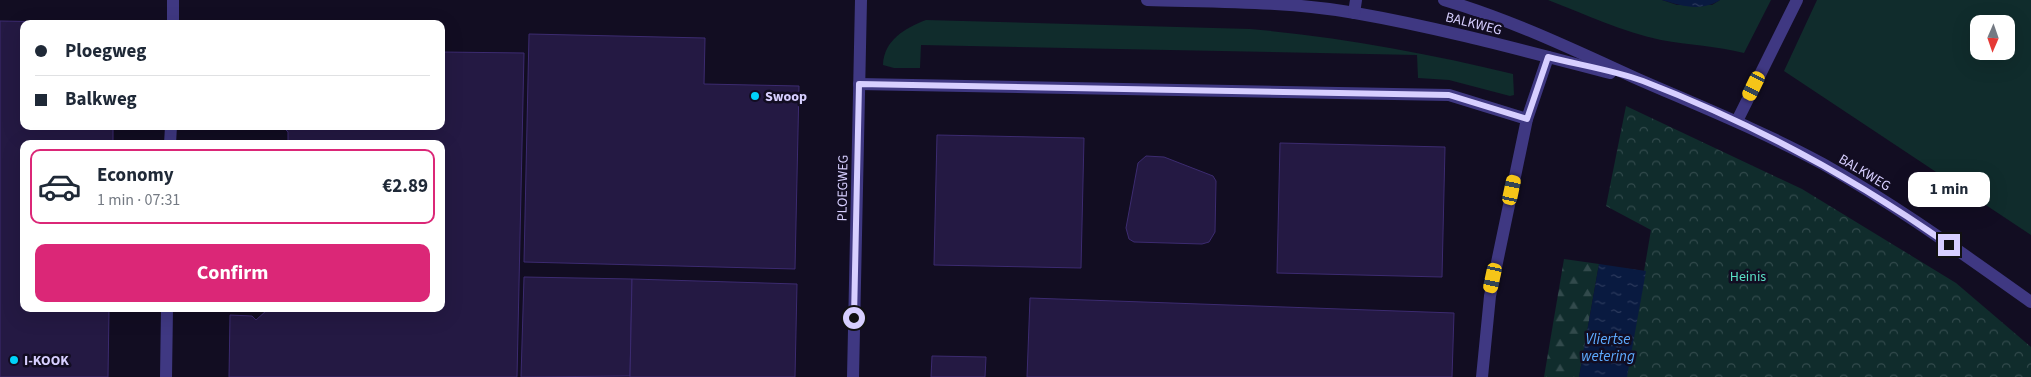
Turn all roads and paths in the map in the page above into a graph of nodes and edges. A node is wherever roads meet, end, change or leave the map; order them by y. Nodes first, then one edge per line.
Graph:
1 (173, 0) edge
2 (861, 0) edge
3 (1147, 0) edge
4 (1444, 0) edge
5 (1797, 0) edge
6 (1355, 6) edge
7 (173, 20) edge
8 (1548, 57) junction
9 (1641, 80) junction
10 (859, 84) junction
11 (1527, 119) junction
12 (1738, 121) junction
13 (2031, 302) edge
14 (167, 312) edge
15 (166, 377) edge
16 (853, 377) edge
17 (1482, 377) edge

1 - 7 street
2 - 10 street, PLOEGWEG
3 - 6 street, BALKWEG
4 - 9 street, BALKWEG
5 - 12 street
6 - 8 street, BALKWEG
8 - 9 street, BALKWEG
8 - 11 street
9 - 12 street, BALKWEG
10 - 11 street
10 - 16 street, PLOEGWEG
11 - 17 street
12 - 13 street, BALKWEG
14 - 15 street

